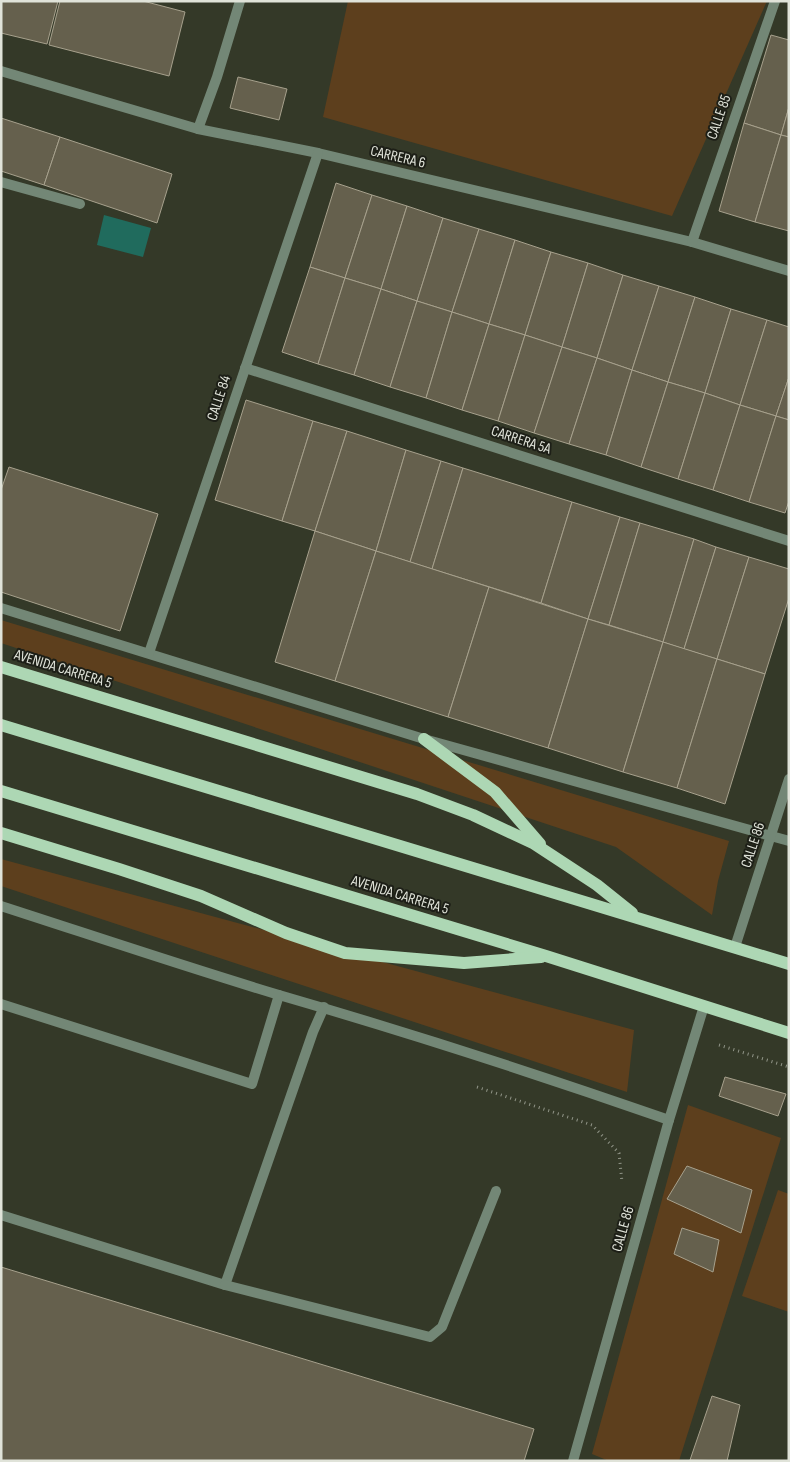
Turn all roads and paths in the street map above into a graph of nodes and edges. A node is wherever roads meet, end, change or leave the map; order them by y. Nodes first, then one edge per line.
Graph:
1 (240, 1) edge
2 (775, 1) edge
3 (1, 71) edge
4 (198, 129) junction
5 (318, 154) junction
6 (1, 182) edge
7 (80, 204) dead end
8 (692, 242) junction
9 (789, 271) edge
10 (244, 368) junction
11 (789, 541) edge
12 (1, 608) edge
13 (150, 653) junction
14 (1, 667) edge
15 (1, 725) edge
16 (424, 739) junction
17 (789, 779) edge
18 (1, 791) edge
19 (1, 833) edge
20 (772, 836) junction
21 (789, 841) edge
22 (548, 854) junction
23 (1, 906) edge
24 (638, 917) junction
25 (734, 947) junction
26 (546, 956) junction
27 (789, 964) edge
28 (279, 994) junction
29 (1, 1004) edge
30 (704, 1006) junction
31 (324, 1007) junction
32 (789, 1033) edge
33 (695, 1037) junction
34 (789, 1067) edge
35 (470, 1084) dead end
36 (669, 1120) junction
37 (622, 1185) dead end
38 (496, 1191) dead end
39 (1, 1214) edge
40 (225, 1286) junction
41 (573, 1461) edge

1 - 4 street
2 - 8 street, CALLE 85
3 - 4 street, CARRERA 6
4 - 5 street, CARRERA 6
5 - 8 street, CARRERA 6
5 - 10 street, CALLE 84
6 - 7 street
8 - 9 street, CARRERA 6
10 - 11 street, CARRERA 5A
10 - 13 street, CALLE 84
12 - 13 street
13 - 16 street
14 - 22 main road, AVENIDA CARRERA 5
15 - 24 main road, AVENIDA CARRERA 5
16 - 20 street
16 - 22 main road
17 - 20 street, CALLE 86
18 - 26 main road, AVENIDA CARRERA 5
19 - 26 main road
20 - 21 street
20 - 25 street, CALLE 86
22 - 24 main road, AVENIDA CARRERA 5
23 - 28 street
24 - 25 main road, AVENIDA CARRERA 5
25 - 27 main road, AVENIDA CARRERA 5
26 - 30 main road, AVENIDA CARRERA 5
28 - 29 street
28 - 31 street
30 - 32 main road, AVENIDA CARRERA 5
30 - 33 street, CALLE 86
31 - 36 street
31 - 40 street
33 - 34 path
33 - 36 street, CALLE 86
35 - 37 path
36 - 41 street, CALLE 86
38 - 40 street
39 - 40 street

